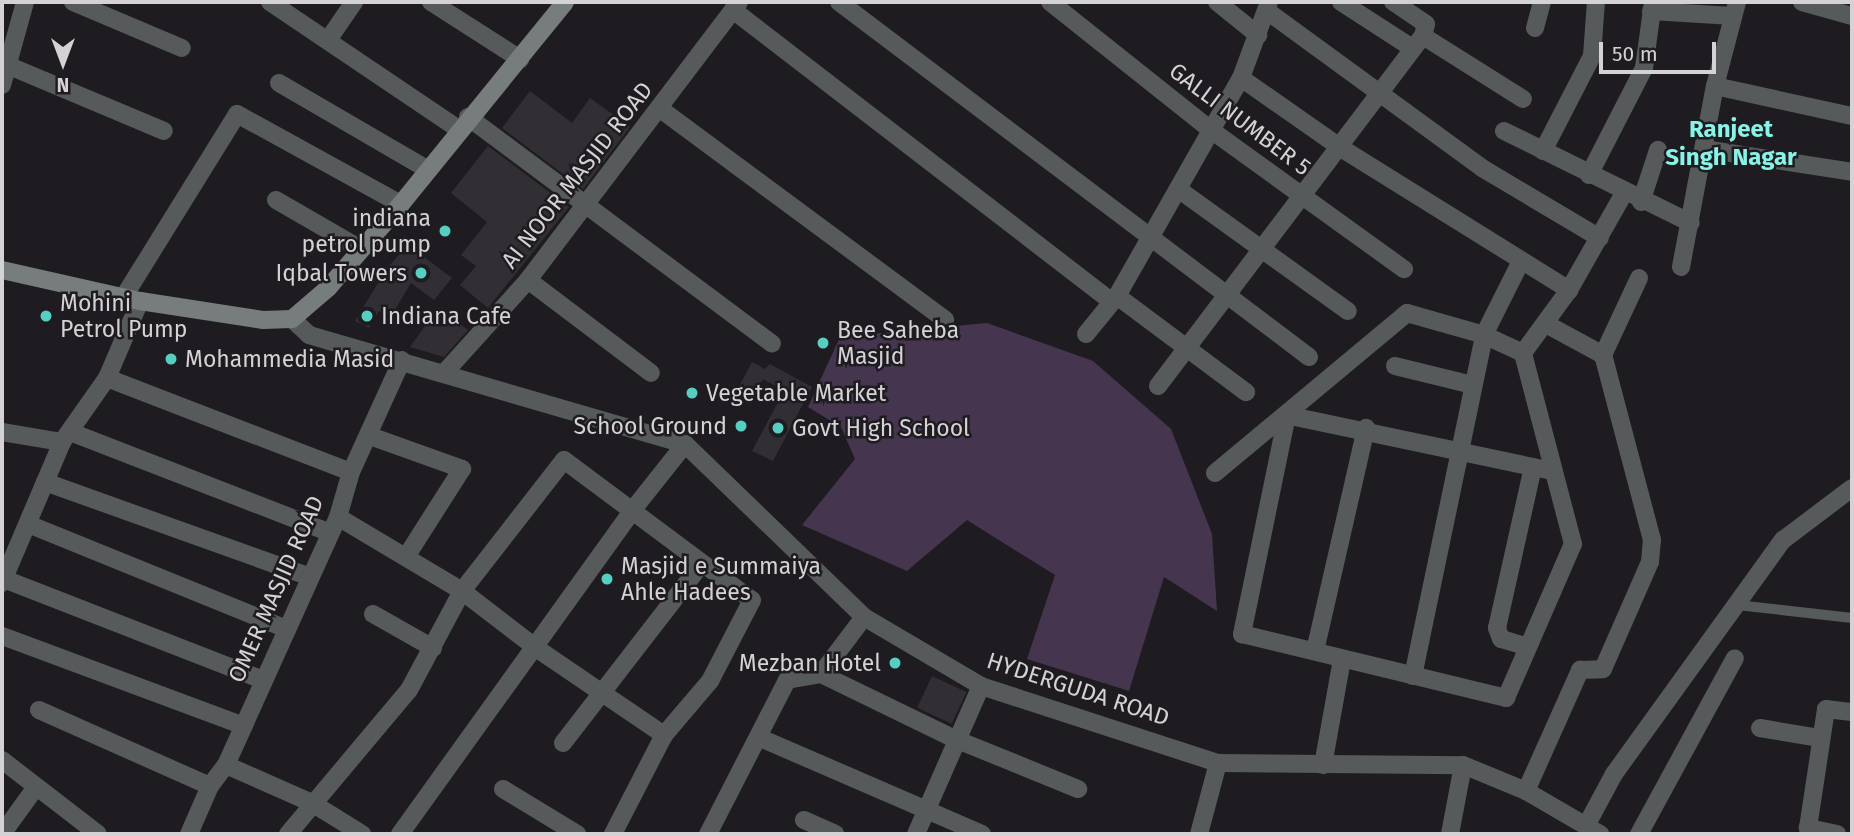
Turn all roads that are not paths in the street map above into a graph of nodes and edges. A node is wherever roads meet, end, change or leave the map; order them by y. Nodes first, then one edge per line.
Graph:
1 (25, 2) edge
2 (73, 2) edge
3 (270, 2) edge
4 (354, 2) edge
5 (431, 2) edge
6 (565, 2) edge
7 (839, 2) edge
8 (1050, 2) edge
9 (1217, 2) edge
10 (1341, 2) edge
11 (1393, 2) edge
12 (1542, 2) edge
13 (1596, 2) edge
14 (1802, 2) edge
15 (736, 6) edge
16 (1268, 6) edge
17 (1652, 6) edge
18 (1833, 6) edge
19 (1735, 9) edge
20 (1852, 16) edge
21 (1535, 28) dead end
22 (1258, 34) junction
23 (328, 40) junction
24 (1417, 42) junction
25 (7, 45) edge
26 (181, 48) dead end
27 (520, 59) junction
28 (7, 65) junction
29 (1241, 78) junction
30 (279, 83) dead end
31 (2, 85) edge
32 (1715, 86) junction
33 (1378, 95) junction
34 (1523, 99) dead end
35 (659, 108) junction
36 (1852, 116) edge
37 (464, 124) junction
38 (1211, 130) junction
39 (164, 131) dead end
40 (1504, 131) dead end
41 (1340, 148) junction
42 (1704, 149) junction
43 (1543, 150) junction
44 (1658, 150) dead end
45 (427, 169) junction
46 (1852, 172) edge
47 (1589, 175) junction
48 (1178, 189) junction
49 (1624, 192) junction
50 (1303, 198) junction
51 (276, 200) dead end
52 (1641, 202) junction
53 (401, 204) junction
54 (585, 208) junction
55 (1691, 223) junction
56 (1600, 238) junction
57 (1149, 239) junction
58 (361, 249) junction
59 (1265, 249) junction
60 (1520, 263) junction
61 (1681, 267) dead end
62 (1404, 269) dead end
63 (2, 270) edge
64 (1639, 278) dead end
65 (528, 280) junction
66 (1569, 289) junction
67 (1227, 298) junction
68 (131, 299) junction
69 (1114, 299) junction
70 (1348, 311) dead end
71 (292, 319) junction
72 (945, 320) dead end
73 (1545, 324) junction
74 (1086, 334) dead end
75 (1484, 335) junction
76 (772, 344) dead end
77 (1189, 348) junction
78 (1523, 353) junction
79 (1603, 355) junction
80 (1309, 357) dead end
81 (402, 360) junction
82 (1395, 366) dead end
83 (445, 372) junction
84 (651, 373) dead end
85 (107, 378) junction
86 (1473, 385) junction
87 (1158, 386) dead end
88 (1246, 392) dead end
89 (1287, 415) junction
90 (1366, 428) junction
91 (2, 432) edge
92 (370, 436) junction
93 (67, 438) junction
94 (685, 444) junction
95 (1460, 449) junction
96 (1534, 467) junction
97 (1552, 471) junction
98 (351, 472) junction
99 (1215, 473) dead end
100 (45, 482) junction
101 (1852, 488) edge
102 (631, 512) junction
103 (27, 524) junction
104 (333, 525) junction
105 (7, 551) edge
106 (406, 557) junction
107 (702, 563) junction
108 (310, 577) junction
109 (3, 581) edge
110 (462, 591) junction
111 (1737, 605) junction
112 (373, 614) dead end
113 (864, 617) junction
114 (1852, 618) edge
115 (286, 629) junction
116 (2, 636) edge
117 (1528, 647) junction
118 (433, 648) junction
119 (536, 648) junction
120 (1315, 651) junction
121 (1735, 658) dead end
122 (1342, 659) junction
123 (821, 674) junction
124 (1413, 676) junction
125 (263, 680) junction
126 (981, 686) junction
127 (602, 693) junction
128 (38, 710) dead end
129 (1852, 712) edge
130 (243, 726) junction
131 (1760, 728) dead end
132 (664, 735) junction
133 (758, 737) junction
134 (1820, 738) junction
135 (955, 739) junction
136 (563, 743) dead end
137 (2, 760) edge
138 (1218, 763) junction
139 (226, 765) junction
140 (1323, 765) junction
141 (1463, 765) junction
142 (210, 786) junction
143 (36, 787) junction
144 (503, 789) dead end
145 (1078, 789) dead end
146 (1526, 791) junction
147 (313, 803) junction
148 (924, 811) junction
149 (804, 820) dead end
150 (1593, 830) edge
151 (2, 834) edge
152 (98, 834) edge
153 (189, 834) edge
154 (288, 834) edge
155 (362, 834) edge
156 (401, 834) edge
157 (578, 834) edge
158 (613, 834) edge
159 (708, 834) edge
160 (835, 834) edge
161 (916, 834) edge
162 (982, 834) edge
163 (1199, 834) edge
164 (1450, 834) edge
165 (1639, 834) edge
166 (1836, 834) edge

1 - 25 street
2 - 26 street
3 - 23 street
4 - 23 street
5 - 27 street
6 - 27 main road
7 - 57 street
8 - 38 street, GALLI NUMBER 5
9 - 22 street
10 - 24 street
11 - 24 street
12 - 21 street
13 - 43 street
14 - 18 street
15 - 35 street, AI NOOR MASJID ROAD
15 - 69 street
16 - 22 street
16 - 33 street
17 - 19 street
17 - 47 street
18 - 20 street
19 - 32 street
22 - 29 street
23 - 37 street
24 - 33 street
24 - 34 street
25 - 28 street
27 - 37 main road
28 - 31 street
28 - 39 street
29 - 38 street
29 - 41 street
30 - 45 street
32 - 36 street
32 - 42 street
33 - 41 street
33 - 56 street
35 - 54 street, AI NOOR MASJID ROAD
35 - 72 street
37 - 45 main road
37 - 54 street
38 - 48 street
38 - 50 street, GALLI NUMBER 5
40 - 43 street
41 - 50 street
41 - 60 street
42 - 46 street
42 - 55 street
43 - 47 street
44 - 52 street
45 - 53 main road
47 - 49 street
48 - 57 street
48 - 59 street
49 - 52 street
49 - 56 street
50 - 59 street
50 - 62 street, GALLI NUMBER 5
51 - 58 street
52 - 55 street
53 - 58 main road
53 - 68 street
54 - 65 street, AI NOOR MASJID ROAD
54 - 76 street
55 - 61 street
56 - 66 street
57 - 67 street
57 - 69 street
58 - 71 main road
59 - 67 street
59 - 70 street
60 - 66 street
60 - 75 street
63 - 68 main road
64 - 79 street
65 - 83 street, AI NOOR MASJID ROAD
65 - 84 street
66 - 73 street
67 - 77 street
67 - 80 street
68 - 71 main road
68 - 85 street
69 - 74 street
69 - 77 street
71 - 81 street, HYDERGUDA ROAD
73 - 78 street
73 - 79 street
75 - 78 street
75 - 86 street
75 - 89 street
77 - 87 street
77 - 88 street
78 - 97 street
79 - 146 street
81 - 83 street, HYDERGUDA ROAD
81 - 92 street, OMER MASJID ROAD
82 - 86 street
83 - 94 street, HYDERGUDA ROAD
85 - 93 street
85 - 98 street
86 - 95 street
89 - 90 street
89 - 99 street
89 - 120 street
90 - 95 street
90 - 120 street
91 - 93 street
92 - 98 street, OMER MASJID ROAD
92 - 106 street
93 - 100 street
93 - 104 street
94 - 102 street
94 - 113 street, HYDERGUDA ROAD
95 - 96 street
95 - 124 street
96 - 97 street
96 - 117 street
97 - 117 street
98 - 104 street, OMER MASJID ROAD
100 - 103 street
100 - 108 street
101 - 111 street
102 - 107 street
102 - 110 street
102 - 119 street
103 - 105 street
103 - 115 street
104 - 106 street
104 - 108 street, OMER MASJID ROAD
105 - 109 street
106 - 110 street
107 - 127 street
107 - 132 street
108 - 115 street, OMER MASJID ROAD
109 - 125 street
110 - 118 street
110 - 119 street
111 - 114 lane
111 - 150 street
112 - 118 street
113 - 123 street
113 - 126 street, HYDERGUDA ROAD
115 - 125 street, OMER MASJID ROAD
116 - 130 street
117 - 124 street
118 - 147 street
119 - 127 street
119 - 156 street
120 - 122 street
121 - 165 street
122 - 124 street
122 - 140 street
123 - 133 street
123 - 135 street
125 - 130 street, OMER MASJID ROAD
126 - 135 street
126 - 138 street, HYDERGUDA ROAD
127 - 132 street
127 - 136 street
128 - 142 street
129 - 134 street
130 - 139 street, OMER MASJID ROAD
131 - 134 street
132 - 158 street
133 - 148 street
133 - 159 street
134 - 166 street
135 - 145 street
135 - 148 street
137 - 143 street
138 - 140 street, HYDERGUDA ROAD
138 - 163 street
139 - 142 street, OMER MASJID ROAD
139 - 147 street
140 - 141 street, HYDERGUDA ROAD
141 - 146 street, HYDERGUDA ROAD
141 - 164 street
142 - 153 street, OMER MASJID ROAD
143 - 151 street
143 - 152 street
144 - 157 street
146 - 150 street, HYDERGUDA ROAD
147 - 154 street
147 - 155 street
148 - 161 street
148 - 162 street
149 - 160 street

